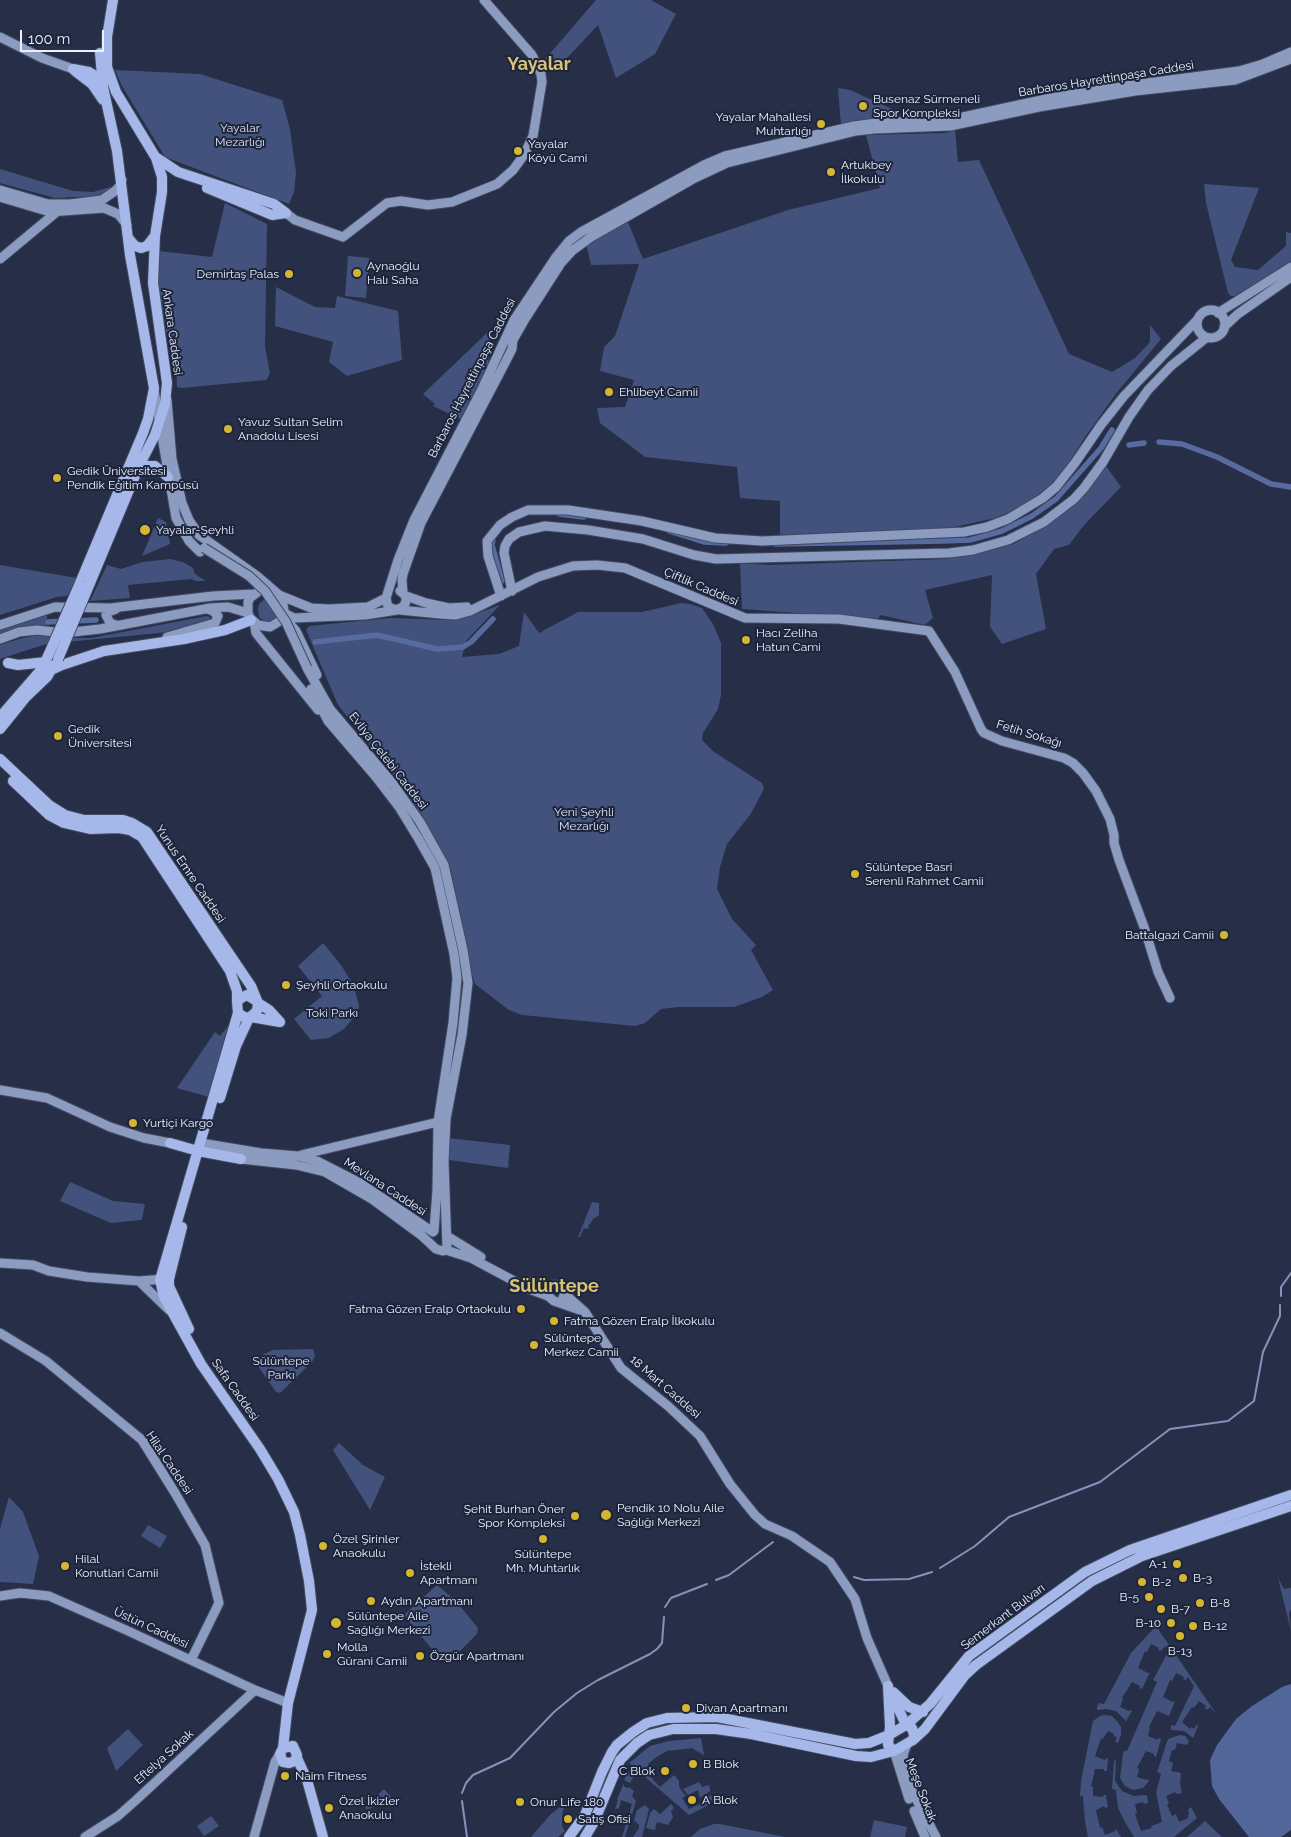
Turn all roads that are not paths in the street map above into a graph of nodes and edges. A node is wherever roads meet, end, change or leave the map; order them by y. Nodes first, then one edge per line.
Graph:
1 (106, 0) edge
2 (113, 0) edge
3 (484, 0) edge
4 (0, 37) edge
5 (1291, 52) edge
6 (1291, 59) edge
7 (100, 66) junction
8 (73, 68) junction
9 (89, 72) junction
10 (102, 81) junction
11 (116, 92) junction
12 (106, 103) junction
13 (133, 118) junction
14 (111, 121) junction
15 (156, 158) junction
16 (122, 180) junction
17 (163, 185) junction
18 (0, 190) edge
19 (0, 197) edge
20 (60, 208) junction
21 (286, 213) junction
22 (127, 225) junction
23 (155, 236) junction
24 (129, 239) junction
25 (0, 259) edge
26 (1291, 267) edge
27 (1291, 277) edge
28 (1218, 313) junction
29 (1198, 319) junction
30 (1224, 327) junction
31 (1206, 338) junction
32 (154, 388) junction
33 (164, 417) junction
34 (136, 471) junction
35 (168, 477) junction
36 (202, 550) junction
37 (85, 583) junction
38 (512, 591) junction
39 (277, 593) junction
40 (254, 594) junction
41 (404, 594) junction
42 (501, 596) junction
43 (387, 597) junction
44 (118, 607) junction
45 (205, 609) junction
46 (398, 610) junction
47 (283, 614) junction
48 (251, 618) junction
49 (0, 625) edge
50 (116, 625) junction
51 (929, 631) joint
52 (167, 637) dead end
53 (0, 639) edge
54 (51, 662) junction
55 (8, 663) dead end
56 (0, 717) edge
57 (332, 718) junction
58 (0, 729) edge
59 (0, 759) edge
60 (0, 768) edge
61 (1170, 998) dead end
62 (256, 1002) junction
63 (237, 1007) junction
64 (250, 1018) junction
65 (464, 1022) junction
66 (453, 1023) junction
67 (0, 1090) edge
68 (438, 1122) junction
69 (170, 1143) joint
70 (202, 1150) junction
71 (327, 1150) junction
72 (298, 1156) junction
73 (241, 1159) joint
74 (329, 1166) junction
75 (434, 1232) junction
76 (446, 1236) junction
77 (430, 1242) junction
78 (446, 1250) junction
79 (0, 1263) edge
80 (164, 1279) junction
81 (139, 1281) junction
82 (549, 1291) junction
83 (565, 1294) junction
84 (557, 1302) junction
85 (584, 1312) junction
86 (172, 1313) junction
87 (0, 1332) edge
88 (262, 1448) junction
89 (1291, 1495) edge
90 (1291, 1506) edge
91 (296, 1511) junction
92 (0, 1596) edge
93 (191, 1660) junction
94 (888, 1686) junction
95 (255, 1690) junction
96 (288, 1703) junction
97 (923, 1712) junction
98 (906, 1725) junction
99 (889, 1735) junction
100 (910, 1742) junction
101 (285, 1749) junction
102 (894, 1751) junction
103 (291, 1761) junction
104 (271, 1779) junction
105 (85, 1837) edge
106 (254, 1837) edge
107 (318, 1837) edge
108 (323, 1837) edge
109 (569, 1837) edge
110 (585, 1837) edge
111 (925, 1837) edge
112 (936, 1837) edge

1 - 7 main road, Ankara Caddesi
2 - 11 main road, Ankara Caddesi
3 - 21 street
4 - 8 street
5 - 43 street, Barbaros Hayrettinpaşa Caddesi
6 - 41 street, Barbaros Hayrettinpaşa Caddesi
7 - 9 main road
7 - 10 main road, Ankara Caddesi
8 - 9 main road
8 - 12 main road
9 - 10 main road
10 - 11 main road
10 - 12 main road, Ankara Caddesi
11 - 13 main road, Ankara Caddesi
12 - 14 main road, Ankara Caddesi
13 - 14 main road
13 - 15 main road, Ankara Caddesi
14 - 16 main road, Ankara Caddesi
15 - 17 main road, Ankara Caddesi
15 - 21 main road
16 - 20 street
16 - 22 main road, Ankara Caddesi
17 - 21 main road
17 - 23 main road, Ankara Caddesi
18 - 20 street
19 - 20 street
20 - 22 street
20 - 25 street
22 - 24 main road, Ankara Caddesi
23 - 24 main road
23 - 33 main road, Ankara Caddesi
24 - 32 main road, Ankara Caddesi
26 - 28 street
27 - 30 street
28 - 29 street
28 - 30 street
29 - 31 street
29 - 42 street
30 - 31 street
31 - 38 street
32 - 33 street
32 - 37 main road, Ankara Caddesi
33 - 34 main road, Ankara Caddesi
33 - 35 street
33 - 36 street
33 - 39 street
34 - 35 main road
34 - 37 main road, Ankara Caddesi
35 - 36 street
36 - 57 street, Evliya Çelebi Caddesi
37 - 54 main road, Ankara Caddesi, bridge
38 - 42 street, Çiftlik Caddesi
38 - 51 street, Çiftlik Caddesi
39 - 40 street
39 - 43 street
39 - 47 street
40 - 44 street
40 - 48 street
41 - 42 street, Çiftlik Caddesi
41 - 43 street
41 - 46 street
42 - 46 street, Çiftlik Caddesi
43 - 46 street
44 - 49 street
44 - 50 street
45 - 48 street
45 - 50 street
45 - 52 street
46 - 47 street, Çiftlik Caddesi
47 - 48 street
47 - 57 street, Evliya Çelebi Caddesi
48 - 54 main road
48 - 57 street, Evliya Çelebi Caddesi
50 - 53 street
51 - 61 street, Fetih Sokağı
54 - 55 main road
54 - 56 main road, Ankara Caddesi
54 - 58 main road, Ankara Caddesi
57 - 65 street, Evliya Çelebi Caddesi
57 - 66 street, Evliya Çelebi Caddesi
59 - 62 main road, Yunus Emre Caddesi
60 - 63 main road, Yunus Emre Caddesi
62 - 63 main road
62 - 64 main road
62 - 64 main road
63 - 64 main road
63 - 70 main road, Yunus Emre Caddesi
64 - 70 main road, Yunus Emre Caddesi
65 - 66 street
65 - 76 street, Evliya Çelebi Caddesi
66 - 68 street, Evliya Çelebi Caddesi
67 - 69 street
68 - 71 street
68 - 75 street, Evliya Çelebi Caddesi
69 - 70 main road
70 - 72 street, Mevlana Caddesi
70 - 73 main road
70 - 80 main road, Yunus Emre Caddesi
71 - 72 street
71 - 74 street
72 - 74 street, Mevlana Caddesi
73 - 77 street, Mevlana Caddesi
74 - 75 street, Mevlana Caddesi
75 - 76 street
75 - 77 street
76 - 78 street
76 - 82 street
77 - 78 street
78 - 82 street
79 - 81 street
80 - 81 street
80 - 86 main road, Safa Caddesi
80 - 88 main road, Safa Caddesi
81 - 86 street
82 - 83 street
82 - 84 street
83 - 84 street
83 - 85 street, 18 Mart Caddesi
84 - 85 street
85 - 94 street, 18 Mart Caddesi
86 - 88 main road, Safa Caddesi
87 - 93 street, Hilal Caddesi
88 - 91 main road, Safa Caddesi
89 - 97 main road, Semerkant Bulvarı
90 - 100 main road, Semerkant Bulvarı
91 - 96 main road, Safa Caddesi
91 - 101 main road, Safa Caddesi
92 - 93 street, Üstün Caddesi
93 - 95 street, Üstün Caddesi
94 - 97 main road
94 - 98 main road
94 - 99 main road
95 - 96 street, Üstün Caddesi
95 - 105 street, Eftelya Sokak
96 - 101 main road, Safa Caddesi
97 - 98 main road, Semerkant Bulvarı
98 - 99 main road, Semerkant Bulvarı
98 - 100 main road
99 - 102 main road
99 - 109 main road, Semerkant Bulvarı
100 - 102 main road, Semerkant Bulvarı
100 - 112 street
101 - 103 main road
101 - 103 main road
101 - 104 street
102 - 110 main road, Semerkant Bulvarı
102 - 111 street, Meşe Sokak
103 - 104 street
103 - 107 main road
103 - 108 main road
104 - 106 street

